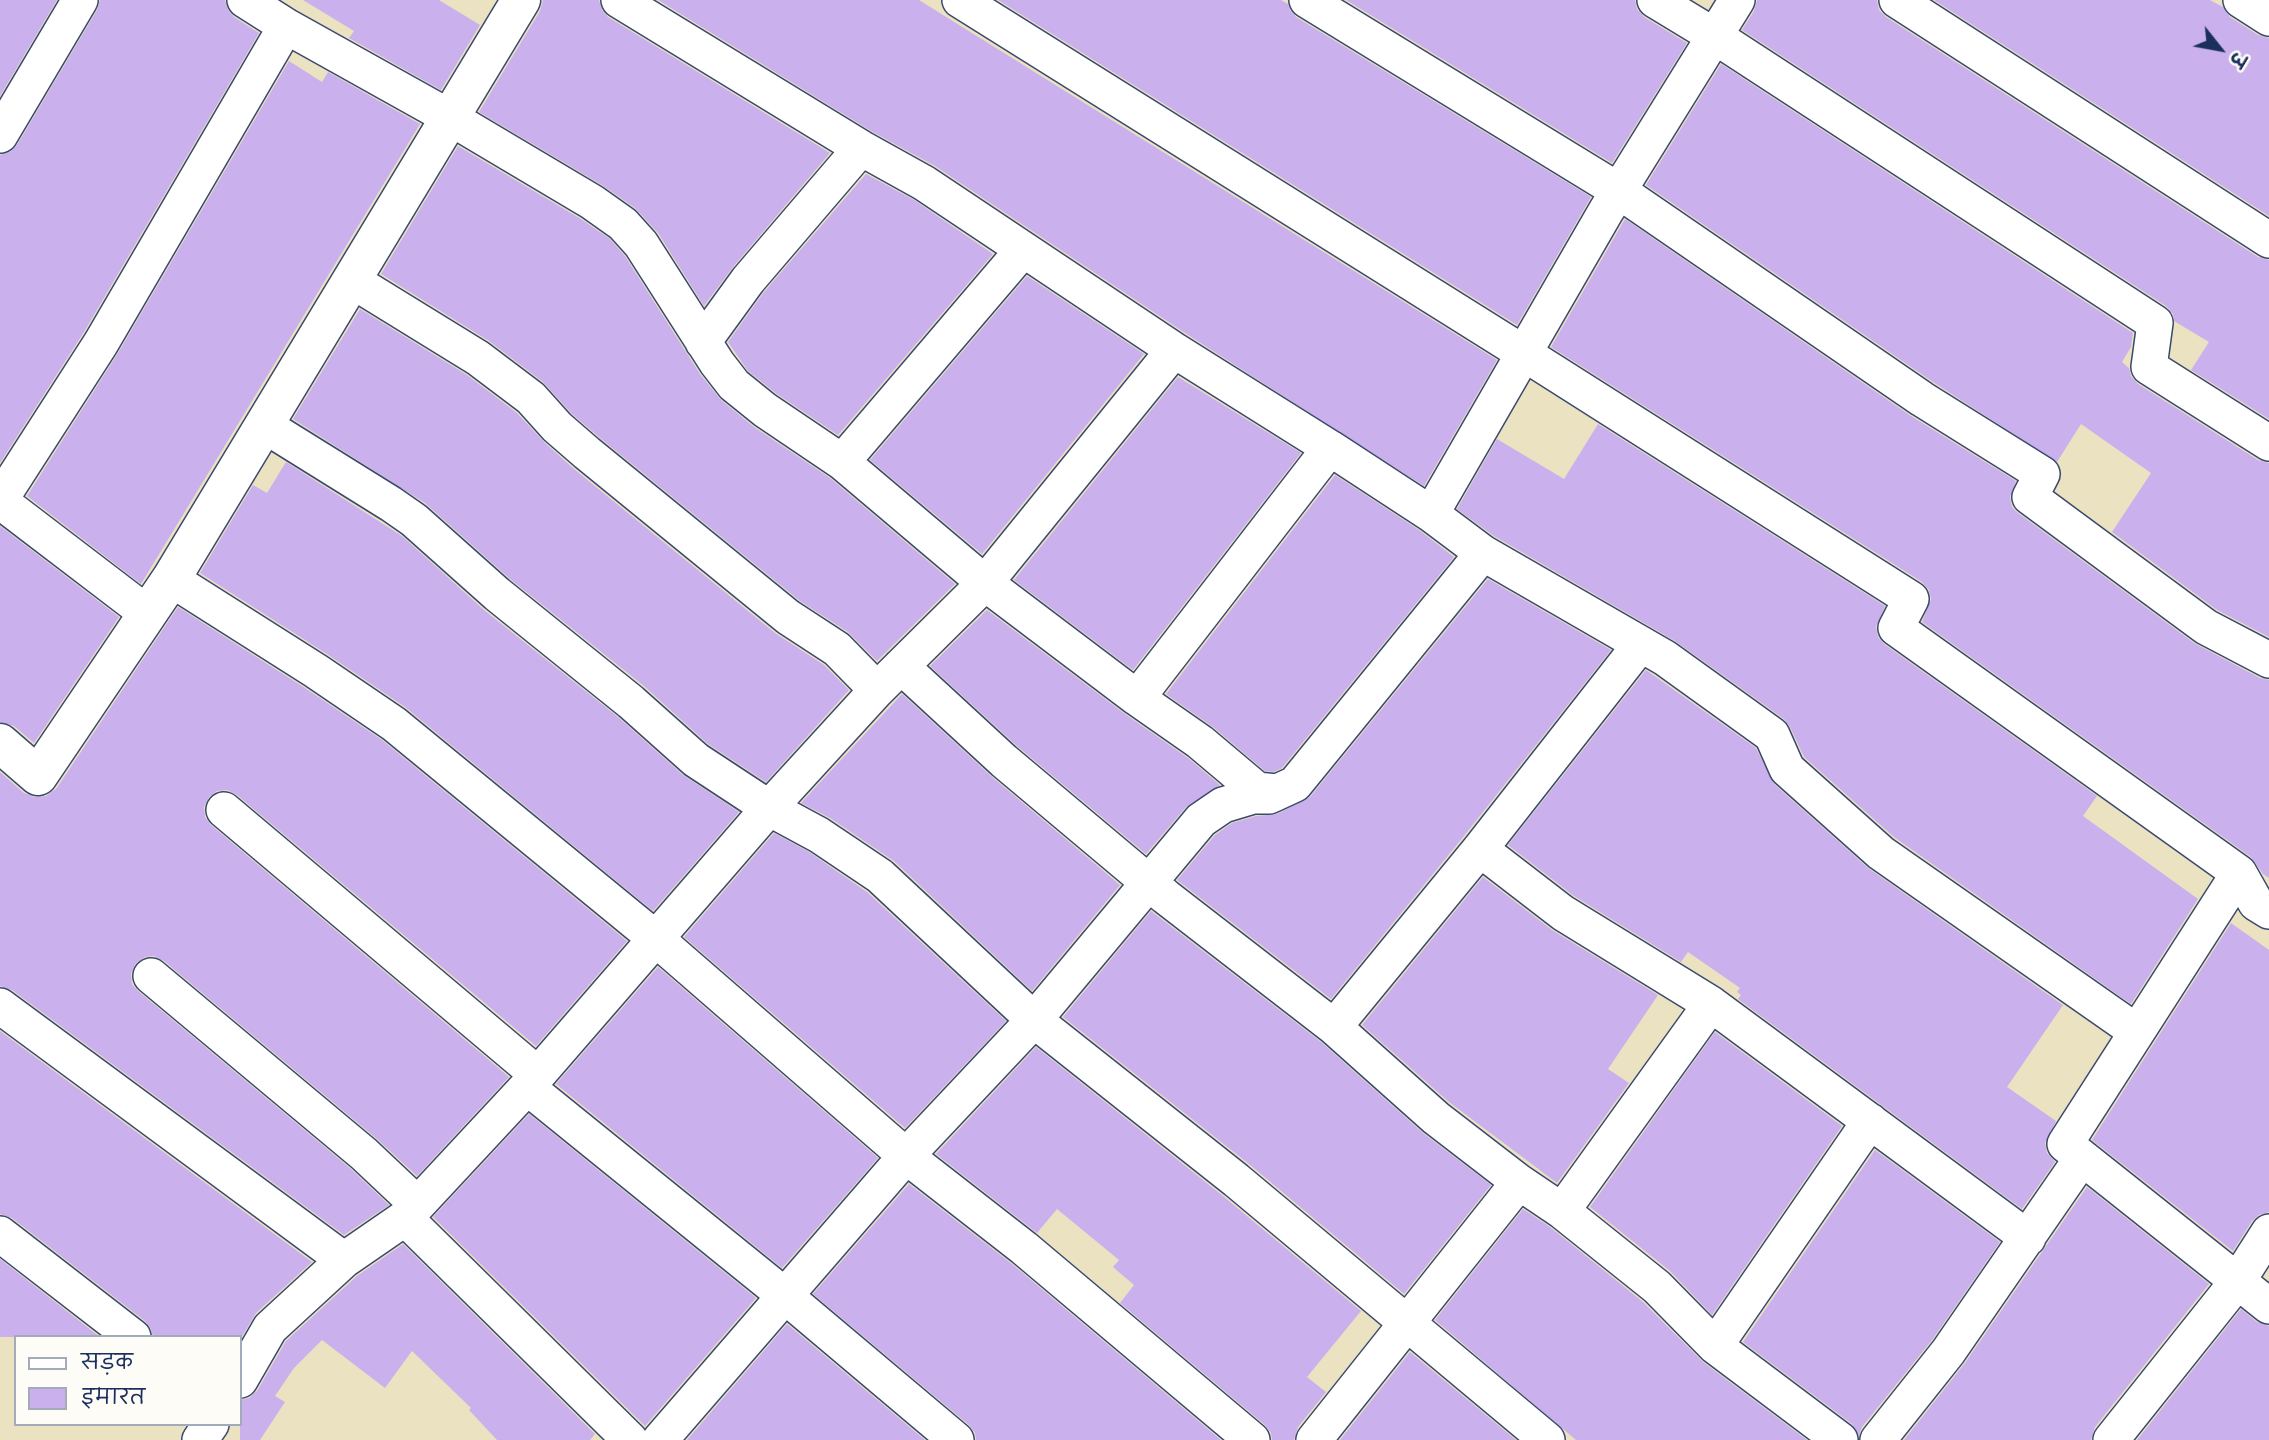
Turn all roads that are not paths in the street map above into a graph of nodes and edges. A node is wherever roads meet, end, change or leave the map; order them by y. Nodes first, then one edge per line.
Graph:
1 (80, 0) edge
2 (245, 0) edge
3 (521, 0) edge
4 (620, 0) edge
5 (960, 0) edge
6 (1307, 0) edge
7 (1655, 0) edge
8 (1737, 0) edge
9 (1897, 0) edge
10 (2241, 0) edge
11 (2269, 18) edge
12 (286, 26) junction
13 (1716, 37) junction
14 (449, 117) junction
15 (0, 135) edge
16 (861, 148) junction
17 (1619, 191) junction
18 (2269, 240) edge
19 (1022, 251) junction
20 (353, 281) junction
21 (703, 342) junction
22 (1174, 350) junction
23 (1525, 354) junction
24 (264, 425) junction
25 (2269, 443) edge
26 (1330, 448) junction
27 (842, 462) junction
28 (0, 500) edge
29 (1431, 514) junction
30 (1483, 553) junction
31 (172, 579) junction
32 (985, 583) junction
33 (148, 614) junction
34 (1640, 645) junction
35 (2269, 660) edge
36 (889, 678) junction
37 (1137, 698) junction
38 (0, 743) edge
39 (1276, 792) junction
40 (769, 808) junction
41 (224, 810) dead end
42 (1480, 849) junction
43 (1150, 881) junction
44 (2258, 892) edge
45 (656, 938) junction
46 (151, 976) dead end
47 (1711, 1004) junction
48 (0, 1006) edge
49 (1034, 1020) junction
50 (1334, 1027) junction
51 (2137, 1032) junction
52 (532, 1081) junction
53 (1870, 1121) junction
54 (906, 1156) junction
55 (2082, 1158) junction
56 (1519, 1182) junction
57 (411, 1211) junction
58 (1562, 1211) junction
59 (2269, 1232) edge
60 (0, 1234) edge
61 (2028, 1238) junction
62 (344, 1260) junction
63 (2236, 1282) junction
64 (784, 1295) junction
65 (2269, 1306) edge
66 (1409, 1323) junction
67 (130, 1335) edge
68 (1715, 1346) junction
69 (242, 1377) edge
70 (629, 1440) edge
71 (660, 1440) edge
72 (956, 1440) edge
73 (1252, 1440) edge
74 (1314, 1440) edge
75 (1548, 1440) edge
76 (1840, 1440) edge
77 (1878, 1440) edge
78 (2111, 1440) edge

1 - 15 street
2 - 12 street
3 - 14 street
4 - 16 street
5 - 23 street
6 - 17 street
7 - 13 street
8 - 13 street
9 - 18 street
10 - 11 street
12 - 14 street
12 - 28 street
13 - 17 street
13 - 25 street
14 - 20 street
14 - 21 street
16 - 19 street
16 - 21 street
17 - 23 street
17 - 35 street
19 - 22 street
19 - 27 street
20 - 24 street
20 - 36 street
21 - 27 street
22 - 26 street
22 - 32 street
23 - 29 street
23 - 44 street
24 - 31 street
24 - 40 street
26 - 29 street
26 - 37 street
27 - 32 street
28 - 33 street
29 - 30 street
30 - 34 street
30 - 39 street
31 - 33 street
31 - 45 street
32 - 36 street
32 - 37 street
33 - 38 street
34 - 42 street
34 - 51 street
36 - 40 street
36 - 43 street
37 - 39 street
39 - 43 street
40 - 45 street
40 - 49 street
41 - 52 street
42 - 47 street
42 - 50 street
43 - 49 street
43 - 50 street
44 - 51 street
45 - 52 street
45 - 54 street
46 - 57 street
47 - 53 street
47 - 58 street
48 - 62 street
49 - 54 street
49 - 66 street
50 - 56 street
51 - 55 street
52 - 57 street
52 - 64 street
53 - 61 street
53 - 68 street
54 - 64 street
54 - 73 street
55 - 61 street
55 - 63 street
56 - 58 street
56 - 66 street
57 - 62 street
57 - 70 street
58 - 68 street
59 - 63 street
60 - 67 street
61 - 77 street
62 - 69 street
63 - 65 street
63 - 78 street
64 - 71 street
64 - 72 street
66 - 74 street
66 - 75 street
68 - 76 street

